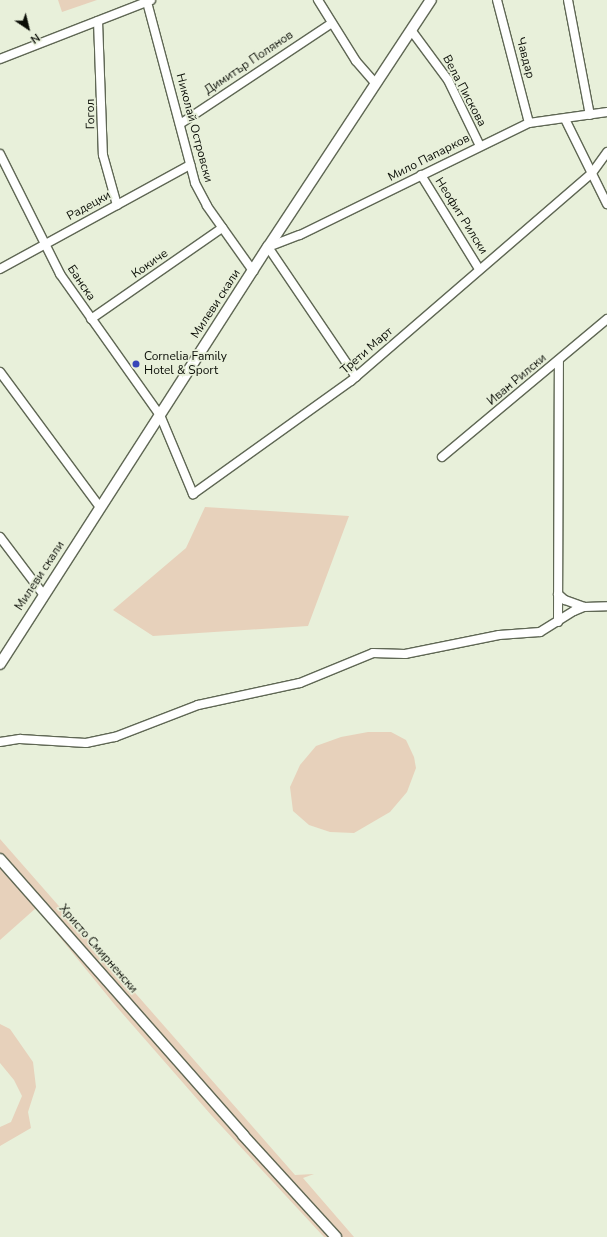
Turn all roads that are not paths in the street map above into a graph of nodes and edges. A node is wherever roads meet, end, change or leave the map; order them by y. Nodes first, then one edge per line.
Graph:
1 (318, 0) edge
2 (431, 0) edge
3 (497, 0) edge
4 (568, 0) edge
5 (149, 1) edge
6 (98, 21) junction
7 (332, 23) junction
8 (411, 30) junction
9 (0, 60) edge
10 (375, 83) junction
11 (607, 112) edge
12 (590, 115) junction
13 (565, 119) junction
14 (529, 123) junction
15 (180, 124) junction
16 (480, 146) junction
17 (607, 152) edge
18 (0, 154) edge
19 (190, 165) junction
20 (592, 173) junction
21 (422, 175) junction
22 (607, 204) edge
23 (117, 205) junction
24 (222, 228) junction
25 (44, 245) junction
26 (268, 247) junction
27 (0, 269) edge
28 (479, 269) junction
29 (253, 271) junction
30 (92, 319) junction
31 (607, 320) edge
32 (559, 361) junction
33 (0, 372) edge
34 (356, 377) junction
35 (160, 415) junction
36 (442, 457) dead end
37 (100, 507) junction
38 (0, 537) edge
39 (43, 594) junction
40 (558, 594) junction
41 (607, 606) edge
42 (584, 607) junction
43 (558, 622) junction
44 (0, 664) edge
45 (0, 742) edge
46 (0, 859) edge
47 (336, 1237) edge

1 - 7 street
2 - 8 street, Милеви скали
3 - 14 street, Чавдар
4 - 12 street
5 - 6 street
5 - 15 street, Николай Островски
6 - 9 street
6 - 23 street, Гогол
7 - 10 street
7 - 15 street, Димитър Полянов
8 - 10 street, Милеви скали
8 - 16 street, Вела Пискова
10 - 26 street, Милеви скали
11 - 12 street, Мило Папарков
12 - 13 street, Мило Папарков
13 - 14 street, Мило Папарков
13 - 20 street
14 - 16 street, Мило Папарков
15 - 19 street, Николай Островски
16 - 21 street, Мило Папарков
17 - 20 street, Трети Март
18 - 25 street, Банска
19 - 23 street, Радецки
19 - 24 street, Николай Островски
20 - 22 street
20 - 28 street, Трети Март
21 - 26 street, Мило Папарков
21 - 28 street, Неофит Рилски
23 - 25 street, Радецки
24 - 29 street, Николай Островски
24 - 30 street, Кокиче
25 - 27 street, Радецки
25 - 30 street, Банска
26 - 29 street, Милеви скали
26 - 34 street
28 - 34 street, Трети Март
29 - 35 street, Милеви скали
30 - 35 street, Банска
31 - 32 street, Иван Рилски
32 - 36 street, Иван Рилски
32 - 40 street
33 - 37 street
34 - 35 street, Трети Март
35 - 37 street, Милеви скали
37 - 39 street, Милеви скали
38 - 39 street
39 - 44 street, Милеви скали
40 - 42 street
40 - 43 street
41 - 42 street
42 - 43 street
43 - 45 street
46 - 47 street, Христо Смирненски

